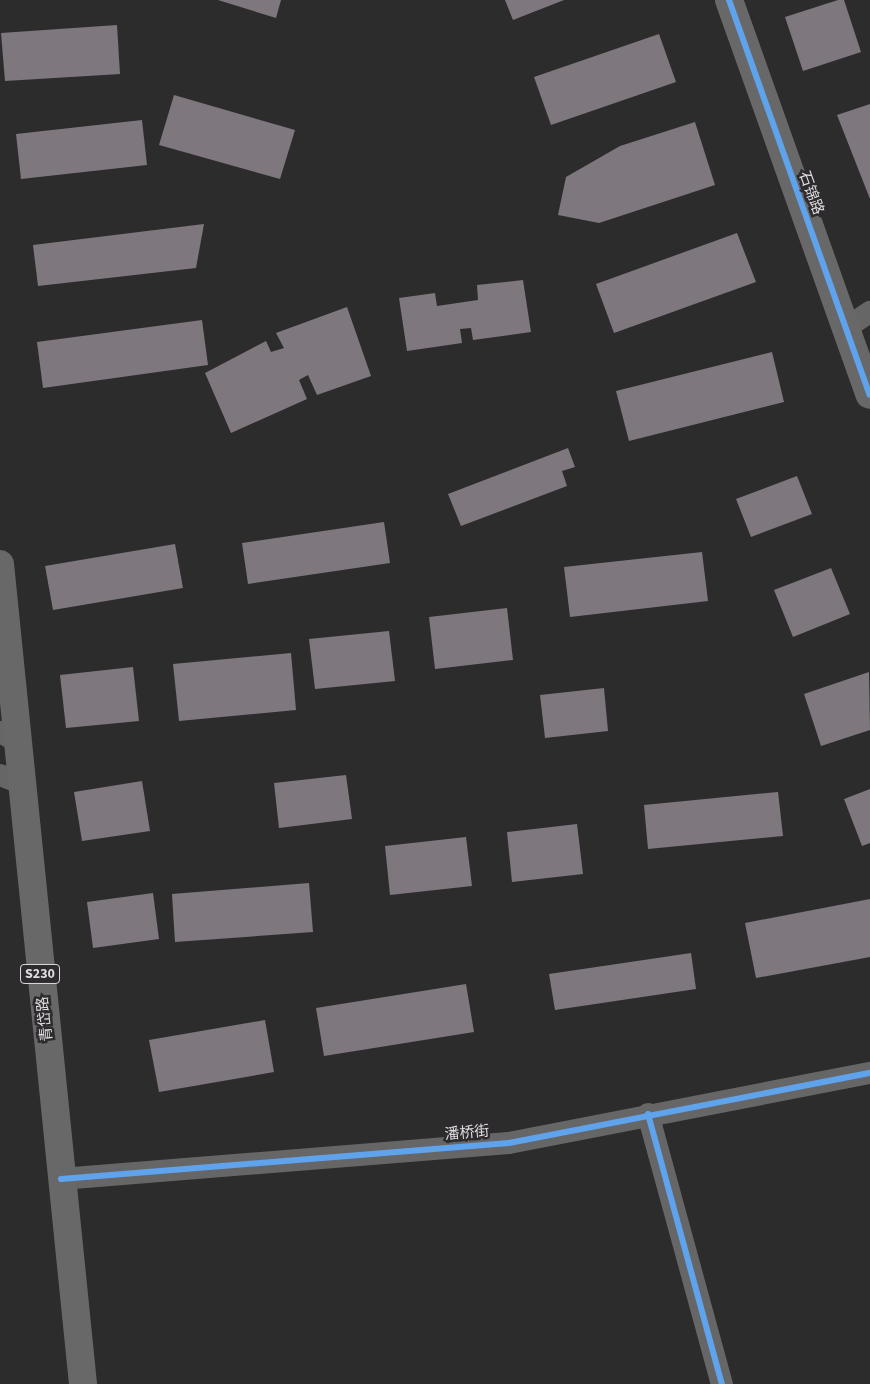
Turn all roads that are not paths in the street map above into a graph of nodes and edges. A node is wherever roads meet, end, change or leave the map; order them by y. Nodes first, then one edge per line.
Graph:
1 (729, 0) edge
2 (870, 312) edge
3 (846, 328) junction
4 (870, 395) edge
5 (0, 564) edge
6 (9, 737) edge
7 (11, 779) edge
8 (870, 1073) edge
9 (648, 1114) junction
10 (60, 1179) junction
11 (83, 1384) edge
12 (722, 1384) edge

1 - 3 street, 石锦路
2 - 3 street
3 - 4 street, 石锦路
5 - 6 main road, 青岱路 / S230
6 - 7 main road, 青岱路 / S230
7 - 10 main road, 青岱路 / S230
8 - 9 street, 潘桥街
9 - 10 street, 潘桥街
9 - 12 street
10 - 11 main road, 青岱路 / S230

